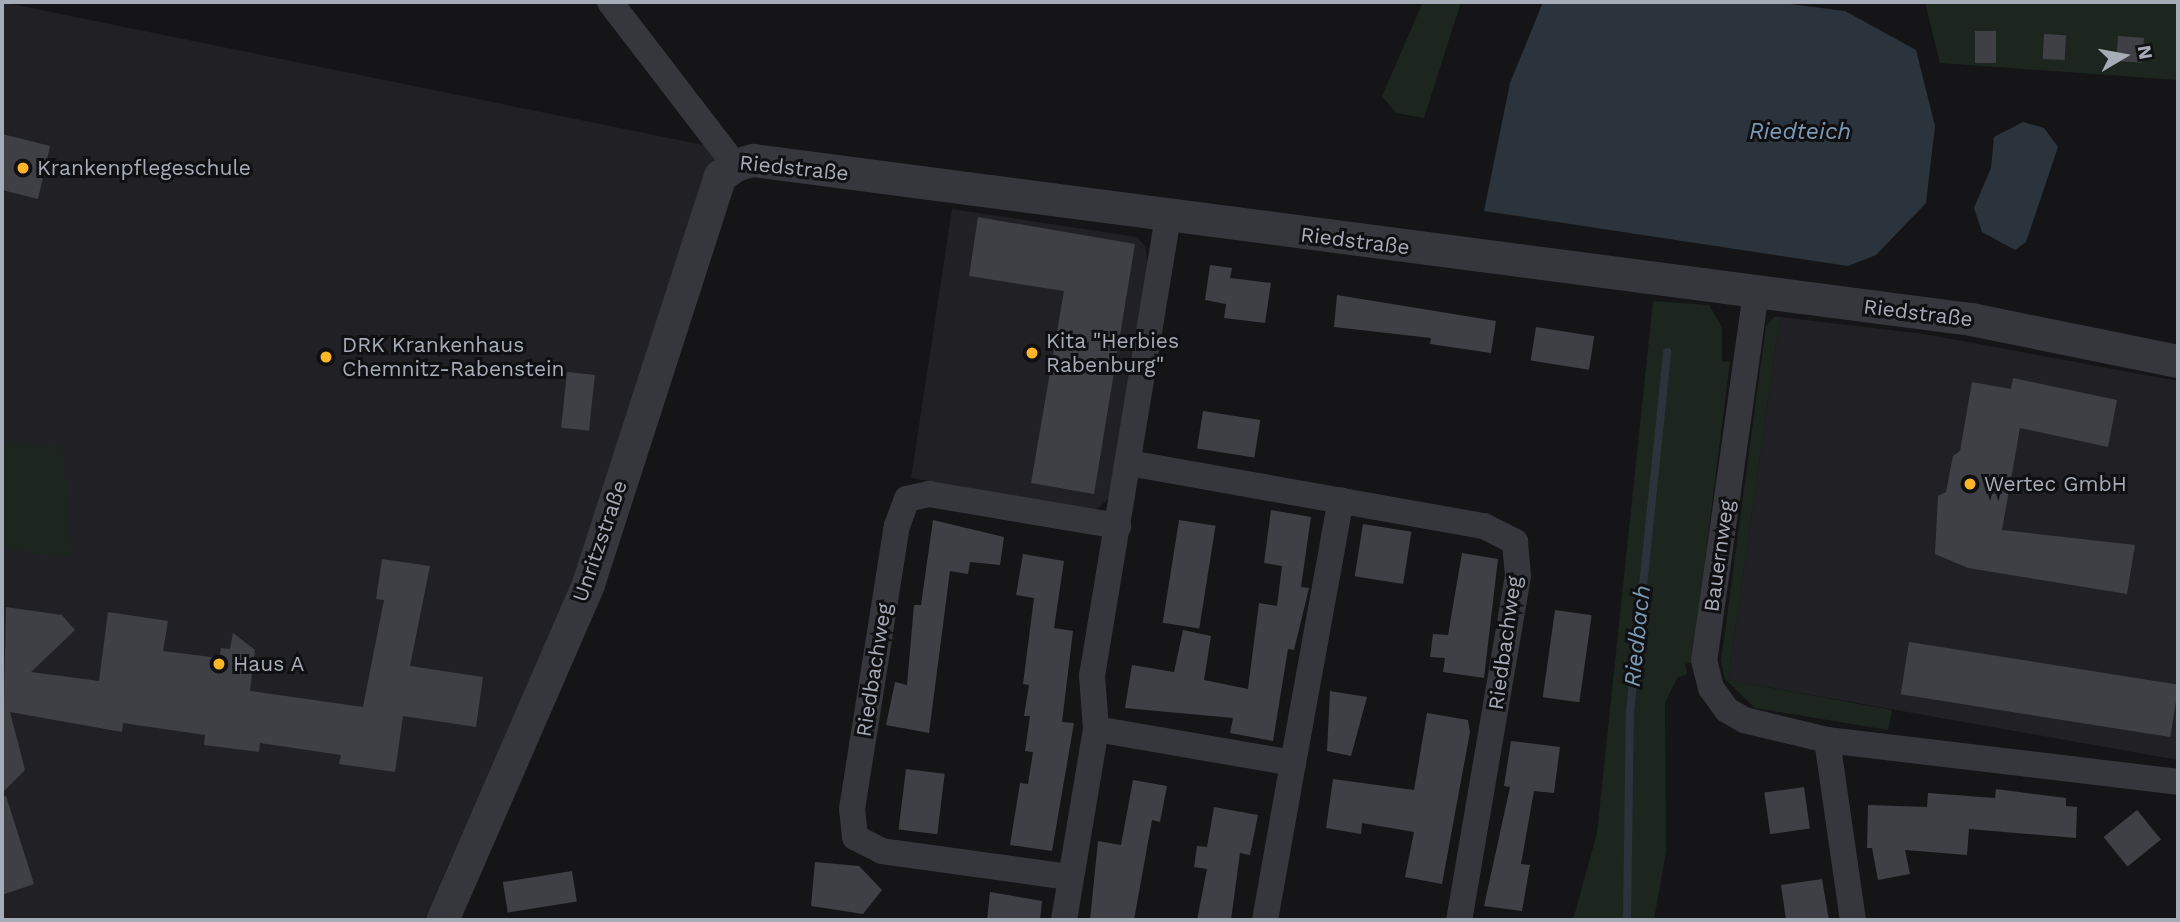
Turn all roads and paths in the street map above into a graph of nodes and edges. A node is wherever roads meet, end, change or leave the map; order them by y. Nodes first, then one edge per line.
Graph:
1 (610, 2) edge
2 (734, 165) junction
3 (1168, 217) junction
4 (1756, 292) junction
5 (2178, 360) edge
6 (1129, 463) junction
7 (1341, 500) junction
8 (1118, 526) junction
9 (1096, 729) junction
10 (1827, 740) junction
11 (1293, 763) junction
12 (2178, 782) edge
13 (1069, 877) junction
14 (448, 918) edge
15 (1064, 920) edge
16 (1265, 920) edge
17 (1459, 920) edge
18 (1853, 920) edge

1 - 2 street, Riedstraße
2 - 3 street, Riedstraße
2 - 14 street, Unritzstraße
3 - 4 street, Riedstraße
3 - 6 street
4 - 5 street, Riedstraße
4 - 10 street, Bauernweg
6 - 7 street, Riedbachweg
6 - 8 street
7 - 11 street
7 - 17 street, Riedbachweg
8 - 9 street
8 - 13 street, Riedbachweg
9 - 11 street
9 - 13 street
10 - 12 street, Bauernweg
10 - 18 street
11 - 16 street
13 - 15 street

